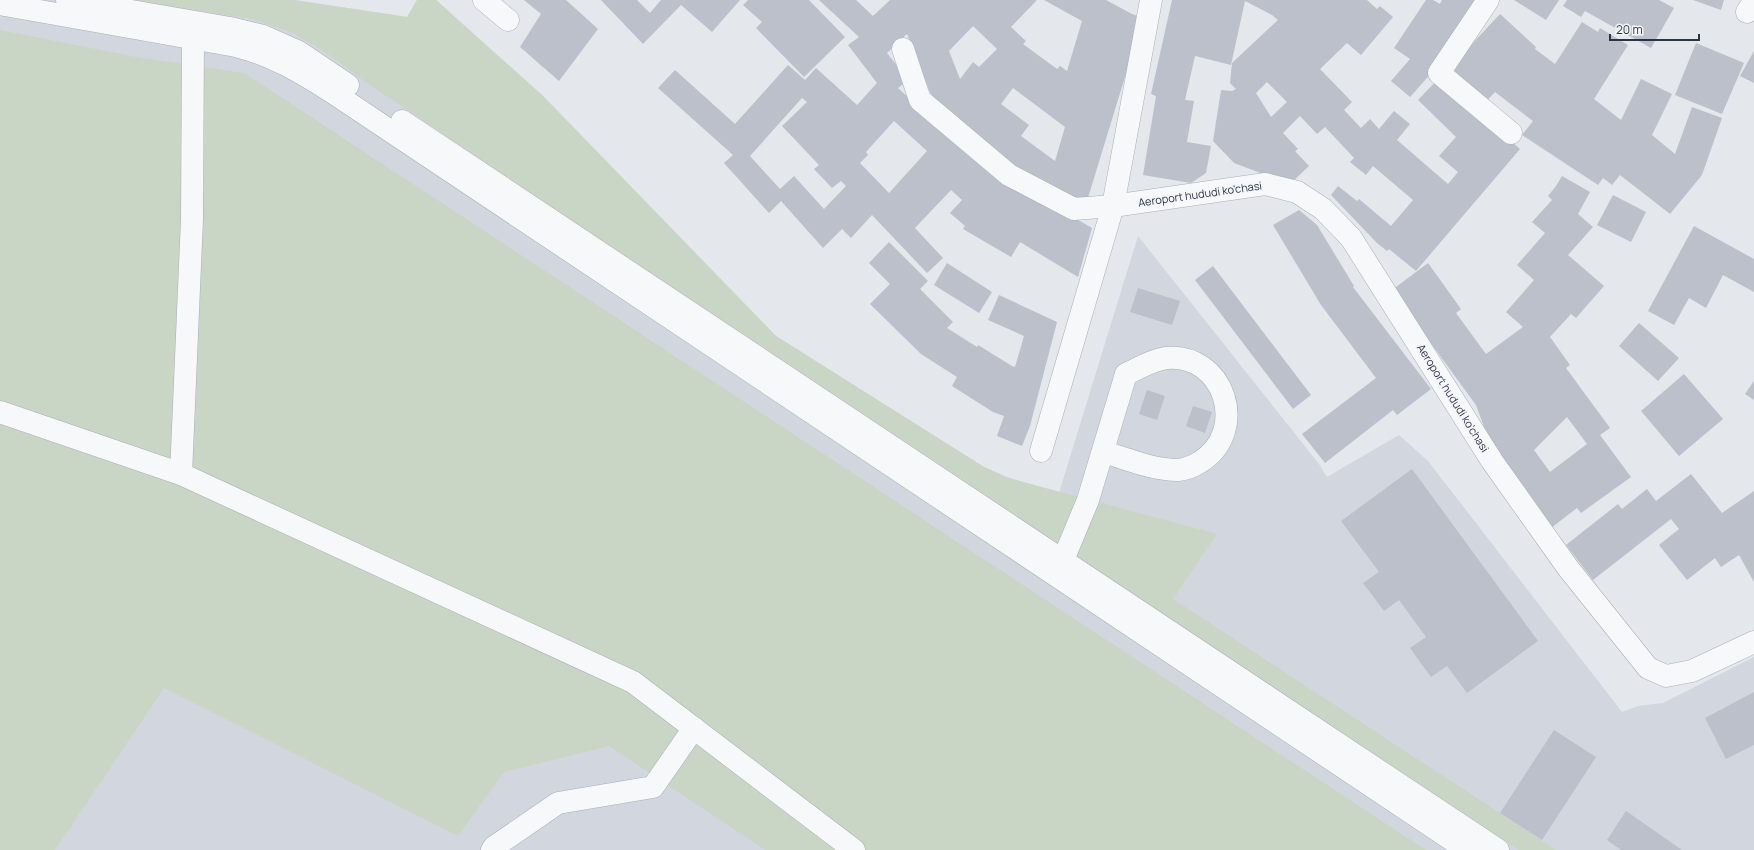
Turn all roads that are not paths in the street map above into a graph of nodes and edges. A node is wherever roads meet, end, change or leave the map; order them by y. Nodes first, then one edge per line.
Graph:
1 (67, 0) edge
2 (484, 0) edge
3 (1151, 0) edge
4 (1488, 0) edge
5 (0, 4) edge
6 (508, 20) dead end
7 (193, 38) junction
8 (903, 49) dead end
9 (1511, 134) dead end
10 (1113, 206) junction
11 (0, 412) edge
12 (1041, 451) dead end
13 (1104, 452) junction
14 (181, 474) junction
15 (1058, 567) junction
16 (1754, 642) edge
17 (694, 728) junction
18 (492, 850) edge
19 (854, 850) edge
20 (1466, 850) edge
21 (1498, 850) edge

1 - 15 street
2 - 6 street
3 - 10 street
4 - 9 street
5 - 7 street
7 - 14 street
7 - 15 street
8 - 10 street, Aeroport hududi ko'chasi
10 - 12 street
10 - 16 street, Aeroport hududi ko'chasi
11 - 14 street
13 - 13 street
13 - 15 street
14 - 17 street
15 - 20 street
15 - 21 street
17 - 18 street
17 - 19 street

